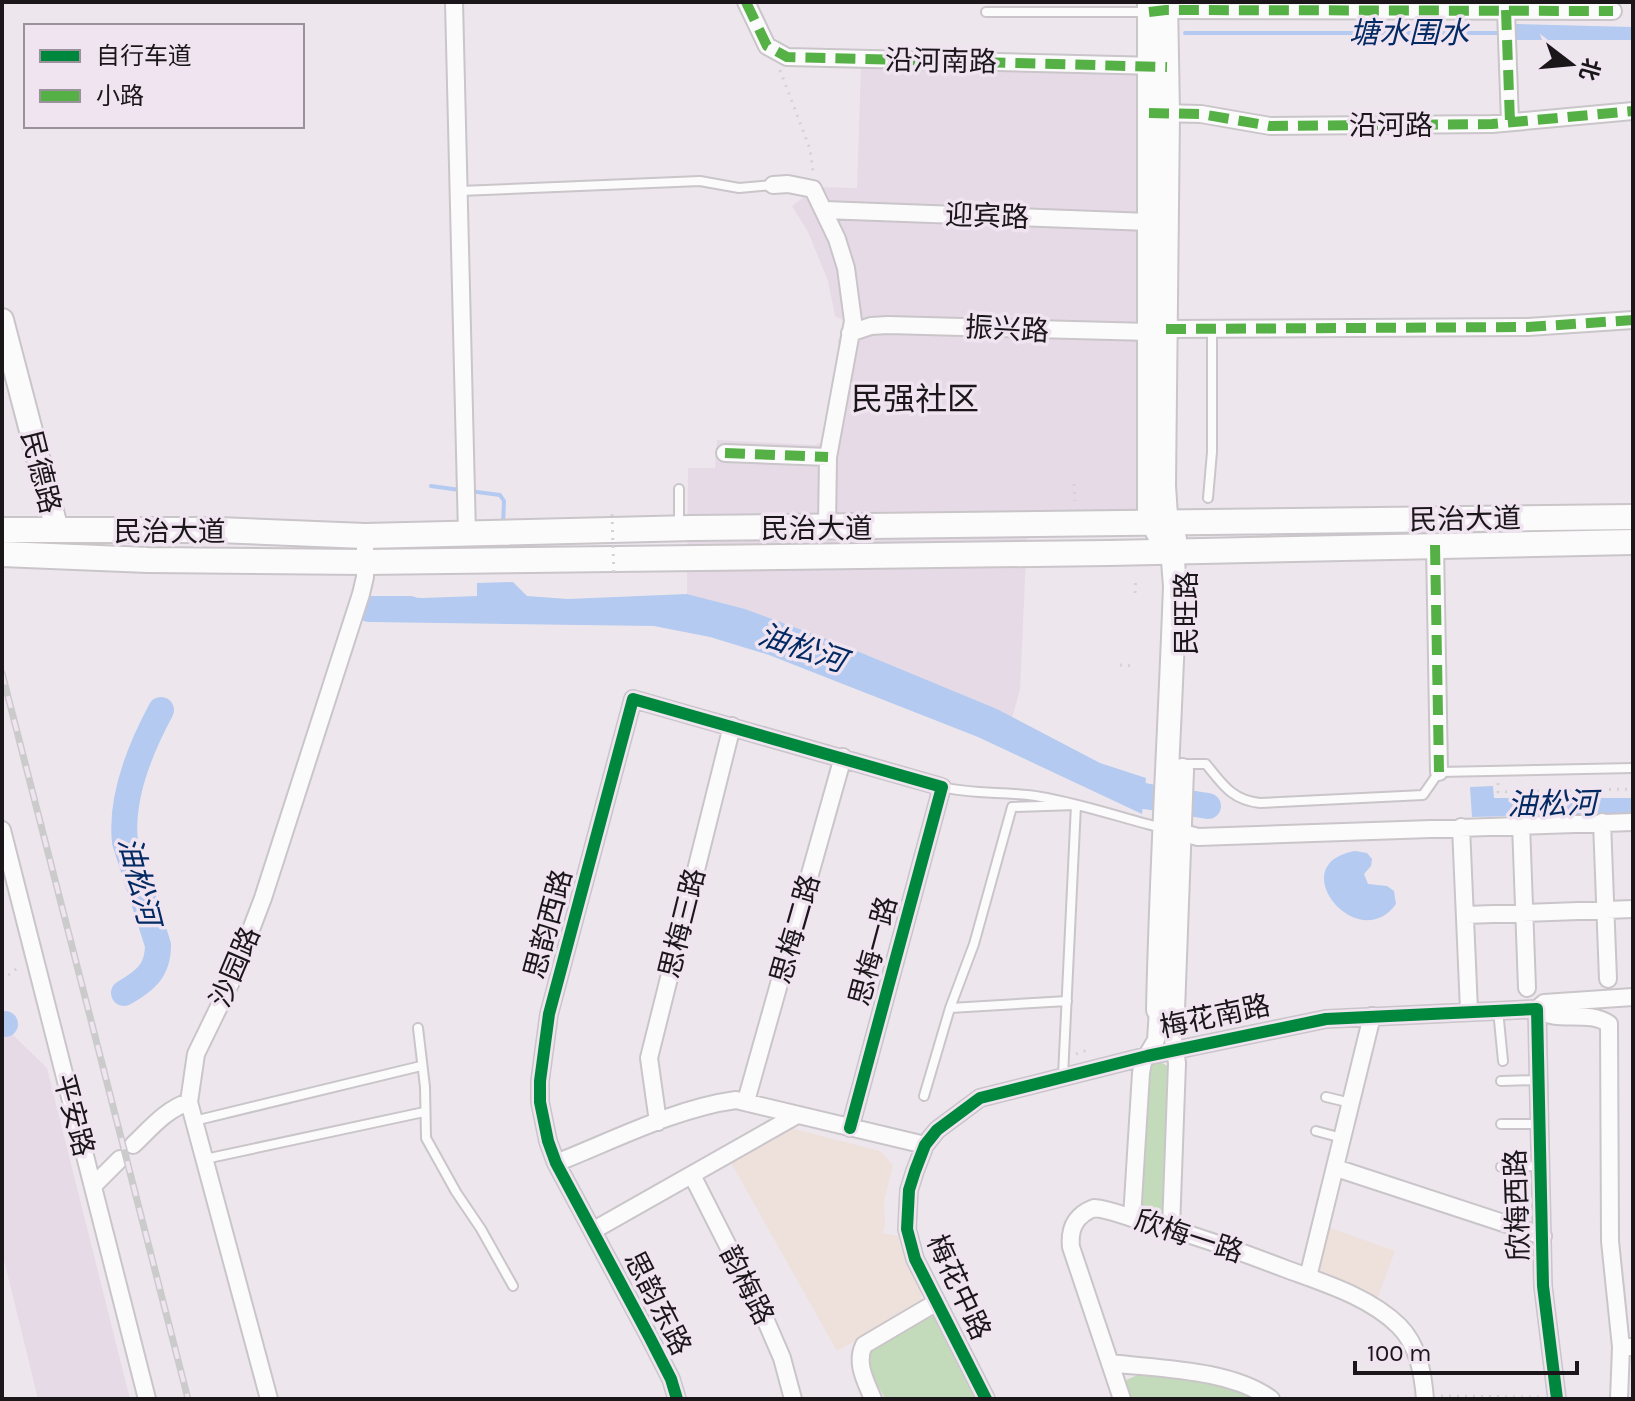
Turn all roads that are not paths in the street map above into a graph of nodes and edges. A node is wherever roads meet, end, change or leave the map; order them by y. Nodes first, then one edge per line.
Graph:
1 (454, 2) edge
2 (746, 2) edge
3 (1157, 6) edge
4 (1613, 11) dead end
5 (986, 12) dead end
6 (1506, 16) junction
7 (1158, 66) junction
8 (1633, 111) edge
9 (1158, 113) junction
10 (1510, 122) junction
11 (773, 185) joint
12 (460, 191) junction
13 (824, 210) junction
14 (1149, 222) junction
15 (2, 320) edge
16 (1633, 320) edge
17 (1212, 329) junction
18 (1158, 331) junction
19 (846, 332) junction
20 (725, 453) dead end
21 (828, 457) junction
22 (679, 489) dead end
23 (1208, 498) dead end
24 (1633, 517) edge
25 (1160, 523) junction
26 (827, 528) junction
27 (679, 529) junction
28 (2, 530) edge
29 (57, 530) junction
30 (473, 534) junction
31 (365, 536) junction
32 (1633, 542) edge
33 (1435, 545) junction
34 (1176, 551) junction
35 (2, 554) edge
36 (365, 562) junction
37 (732, 726) junction
38 (843, 757) junction
39 (1633, 768) edge
40 (1175, 769) junction
41 (1439, 772) junction
42 (942, 787) junction
43 (1076, 805) junction
44 (1602, 822) junction
45 (1633, 822) edge
46 (1521, 824) junction
47 (1171, 826) junction
48 (1461, 827) junction
49 (2, 830) edge
50 (1633, 909) edge
51 (1606, 910) junction
52 (1524, 912) junction
53 (1466, 915) junction
54 (1608, 979) dead end
55 (1527, 988) dead end
56 (1633, 997) edge
57 (1067, 1001) junction
58 (950, 1008) junction
59 (1498, 1009) junction
60 (1537, 1009) junction
61 (1166, 1010) junction
62 (1469, 1010) junction
63 (1372, 1016) junction
64 (418, 1028) dead end
65 (1176, 1049) junction
66 (1147, 1056) junction
67 (1503, 1061) dead end
68 (421, 1066) junction
69 (1063, 1077) junction
70 (1538, 1080) junction
71 (1501, 1081) dead end
72 (924, 1096) dead end
73 (1326, 1097) dead end
74 (746, 1101) junction
75 (189, 1102) junction
76 (1351, 1103) junction
77 (424, 1112) junction
78 (797, 1115) junction
79 (194, 1121) junction
80 (658, 1122) junction
81 (1501, 1124) dead end
82 (1539, 1124) junction
83 (850, 1128) junction
84 (1316, 1131) dead end
85 (1343, 1138) junction
86 (133, 1145) dead end
87 (925, 1145) junction
88 (120, 1159) dead end
89 (204, 1160) junction
90 (556, 1163) junction
91 (1539, 1166) junction
92 (1501, 1167) dead end
93 (1336, 1168) junction
94 (692, 1175) junction
95 (93, 1186) junction
96 (1132, 1218) junction
97 (1171, 1228) junction
98 (594, 1230) junction
99 (1543, 1236) junction
100 (1308, 1277) junction
101 (513, 1286) dead end
102 (937, 1302) junction
103 (1627, 1347) edge
104 (1110, 1363) junction
105 (1425, 1398) edge
106 (1557, 1398) edge
107 (147, 1399) edge
108 (269, 1399) edge
109 (677, 1399) edge
110 (793, 1399) edge
111 (873, 1399) edge
112 (986, 1399) edge
113 (1122, 1399) edge
114 (1271, 1399) edge
115 (1619, 1399) edge

1 - 12 street
2 - 7 street, 沿河南路
3 - 5 lane
3 - 6 street
3 - 7 main road, 民旺路
4 - 6 street
6 - 10 street
7 - 9 main road, 民旺路
8 - 10 street, 沿河路
9 - 10 street, 沿河路
9 - 14 main road, 民旺路
9 - 18 main road, 民旺路
11 - 12 lane
11 - 13 street
12 - 30 street
13 - 14 street, 迎宾路
13 - 19 street
14 - 18 main road, 民旺路
15 - 29 main road, 民德路
16 - 17 street, 振兴路
17 - 18 street, 振兴路
17 - 23 lane
18 - 19 street, 振兴路
18 - 25 main road, 民旺路
19 - 21 street
20 - 21 street
21 - 26 street
22 - 27 lane
24 - 25 main road, 民治大道
25 - 26 main road, 民治大道
25 - 34 main road, 民旺路
26 - 27 main road, 民治大道
27 - 30 main road, 民治大道
28 - 29 main road, 民治大道
29 - 31 main road, 民治大道
30 - 31 main road, 民治大道
31 - 36 street, 沙园路
32 - 33 main road, 民治大道
33 - 34 main road, 民治大道
33 - 41 street
34 - 36 main road, 民治大道
34 - 40 main road, 民旺路
35 - 36 main road, 民治大道
36 - 75 street, 沙园路
37 - 38 street
37 - 80 street, 思梅三路
37 - 90 street, 思韵西路
38 - 42 street
38 - 74 street, 思梅二路
39 - 41 lane
40 - 41 lane
40 - 47 main road, 民旺路
42 - 43 lane
42 - 83 street, 思梅一路
43 - 47 lane
43 - 57 lane
43 - 58 lane
44 - 45 street
44 - 46 street
44 - 51 street
46 - 48 street
46 - 52 street
47 - 48 street
47 - 61 main road, 民旺路
48 - 53 street
49 - 95 street, 平安路
50 - 51 street
51 - 52 street
51 - 54 street
52 - 53 street
52 - 55 street
53 - 62 street
56 - 60 street
57 - 58 lane
57 - 69 lane
58 - 72 lane
59 - 60 street, 梅花南路
59 - 62 street, 梅花南路
59 - 67 lane
60 - 70 street, 欣梅西路
60 - 103 street
61 - 65 street, 民旺路
61 - 66 street, 民旺路
62 - 63 street, 梅花南路
63 - 65 street, 梅花南路
63 - 76 street
64 - 68 lane
65 - 66 street, 梅花南路
65 - 97 street, 民旺路
66 - 69 street, 梅花南路
66 - 96 street, 民旺路
68 - 77 lane
68 - 79 lane
69 - 87 street, 梅花南路
70 - 71 lane
70 - 82 street, 欣梅西路
73 - 76 lane
74 - 78 street
74 - 80 street
75 - 79 street, 沙园路
75 - 86 street
76 - 85 street
77 - 89 lane
77 - 101 lane
78 - 83 street
78 - 94 street
79 - 89 street, 沙园路
80 - 90 street
81 - 82 lane
82 - 91 street, 欣梅西路
83 - 87 street
84 - 85 lane
85 - 93 street
87 - 102 street, 梅花中路
88 - 95 street
89 - 108 street, 沙园路
90 - 98 street, 思韵西路
91 - 92 lane
91 - 99 street, 欣梅西路
93 - 99 street
93 - 100 street
94 - 98 street
94 - 110 street, 韵梅路
95 - 107 street, 平安路
96 - 97 street, 欣梅一路
96 - 104 street, 欣梅一路
97 - 100 street, 欣梅一路
98 - 109 street, 思韵东路
99 - 106 street, 欣梅西路
100 - 105 street, 欣梅一路
102 - 111 street
102 - 112 street, 梅花中路
103 - 115 street
104 - 113 street, 欣梅一路
104 - 114 street

